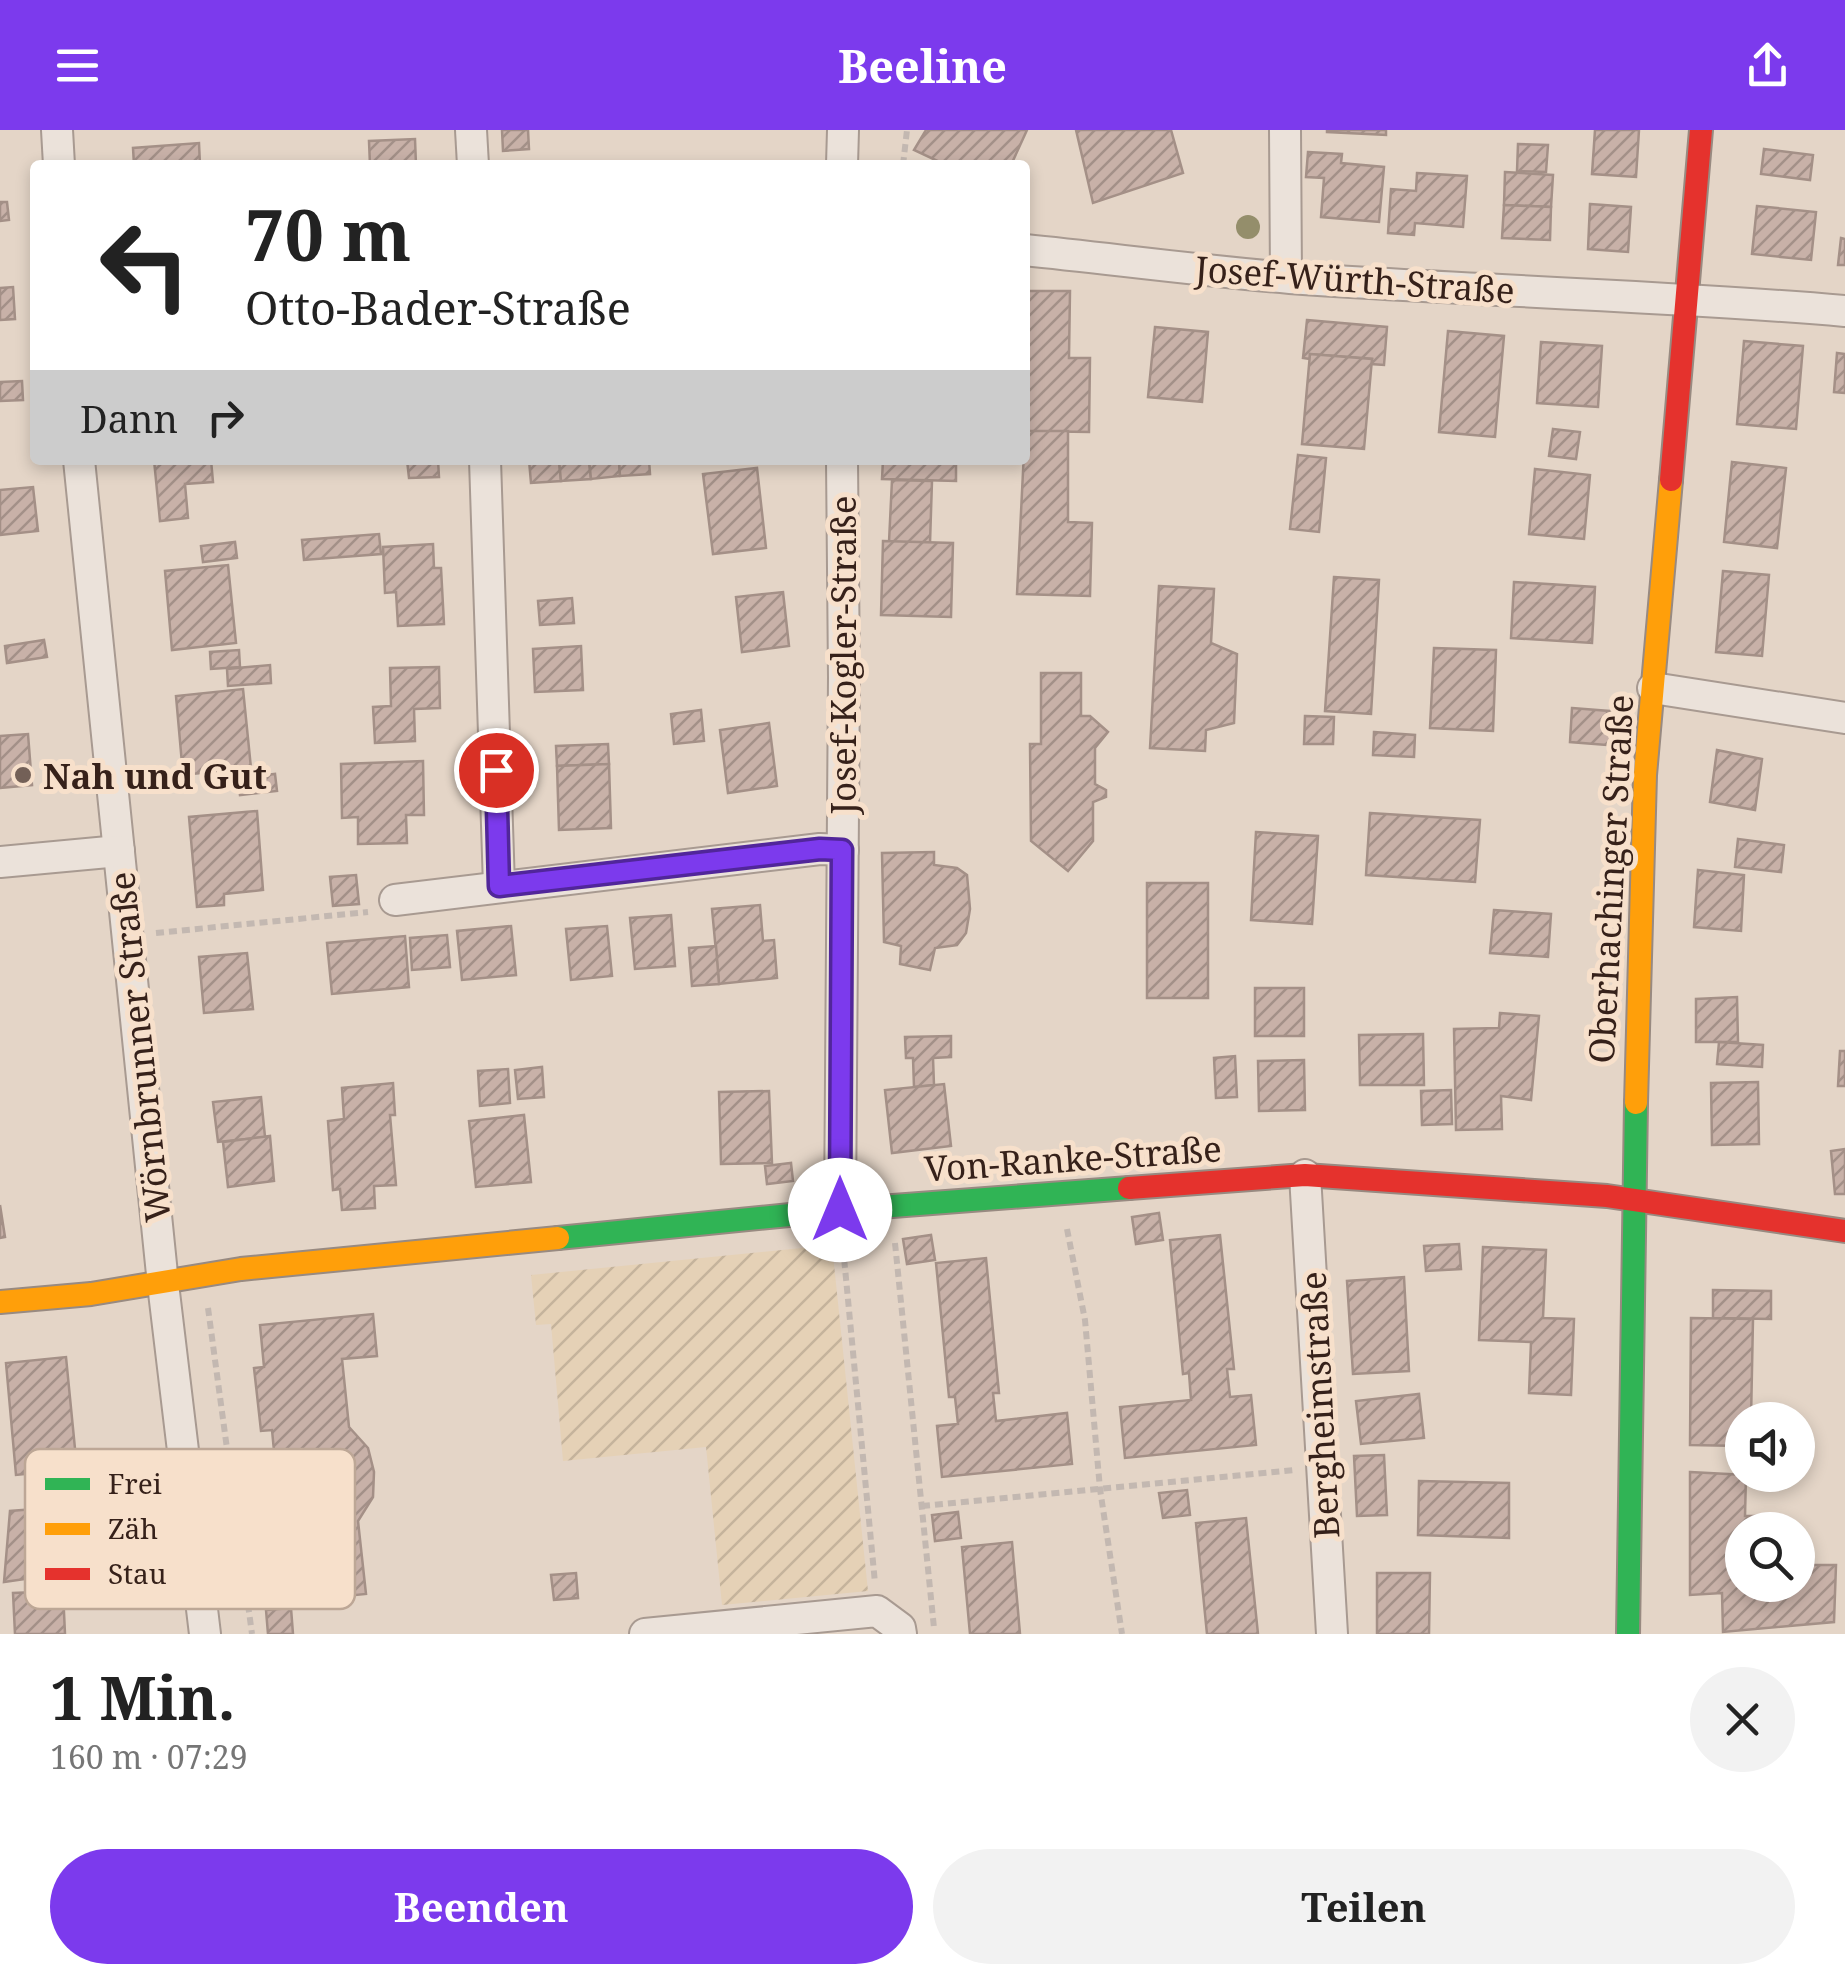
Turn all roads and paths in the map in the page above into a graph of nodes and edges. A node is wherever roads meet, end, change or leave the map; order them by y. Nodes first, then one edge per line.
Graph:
1 (58, 130) edge
2 (471, 130) edge
3 (842, 130) edge
4 (907, 130) edge
5 (1285, 130) edge
6 (1701, 130) edge
7 (59, 160) edge
8 (473, 160) edge
9 (842, 160) edge
10 (904, 160) edge
11 (1030, 251) edge
12 (1286, 277) junction
13 (1686, 300) junction
14 (1845, 311) edge
15 (79, 465) edge
16 (485, 465) edge
17 (842, 465) edge
18 (1653, 688) junction
19 (1845, 718) edge
20 (842, 850) junction
21 (119, 851) junction
22 (0, 862) edge
23 (499, 886) junction
24 (395, 900) joint
25 (128, 936) junction
26 (1305, 1175) junction
27 (1060, 1194) junction
28 (1632, 1200) junction
29 (891, 1206) junction
30 (840, 1210) junction
31 (1845, 1230) edge
32 (204, 1276) junction
33 (162, 1284) junction
34 (0, 1302) edge
35 (182, 1449) edge
36 (227, 1449) edge
37 (1323, 1467) junction
38 (1100, 1489) junction
39 (922, 1506) junction
40 (202, 1609) edge
41 (249, 1609) edge
42 (877, 1611) junction
43 (205, 1634) edge
44 (252, 1634) edge
45 (645, 1634) edge
46 (901, 1634) edge
47 (934, 1634) edge
48 (1122, 1634) edge
49 (1332, 1634) edge
50 (1628, 1634) edge

1 - 7 street
2 - 8 street
3 - 9 street
4 - 10 path
5 - 12 street
6 - 13 street, Oberhachinger Straße
11 - 12 street, Josef-Würth-Straße
12 - 13 street, Josef-Würth-Straße
13 - 14 street, Josef-Würth-Straße
13 - 18 street, Oberhachinger Straße
15 - 21 street, Wörnbrunner Straße
16 - 23 street
17 - 20 street, Josef-Kogler-Straße
18 - 19 street
18 - 28 street, Oberhachinger Straße
20 - 23 street
20 - 30 street, Josef-Kogler-Straße
21 - 22 street
21 - 25 street, Wörnbrunner Straße
23 - 24 street
24 - 25 path
25 - 33 street, Wörnbrunner Straße
26 - 27 street, Von-Ranke-Straße
26 - 28 street, Von-Ranke-Straße
26 - 37 street, Bergheimstraße
27 - 29 street, Von-Ranke-Straße
27 - 38 path
28 - 31 street, Von-Ranke-Straße
28 - 50 street, Oberhachinger Straße
29 - 30 street, Von-Ranke-Straße
29 - 39 path
30 - 32 street, Von-Ranke-Straße
30 - 42 path
32 - 33 street, Von-Ranke-Straße
32 - 36 path
33 - 34 street, Von-Ranke-Straße
33 - 35 street, Wörnbrunner Straße
37 - 38 path
37 - 49 street, Bergheimstraße
38 - 39 path
38 - 48 path
39 - 47 path
40 - 43 street, Wörnbrunner Straße
41 - 44 path
42 - 45 street
42 - 46 street

